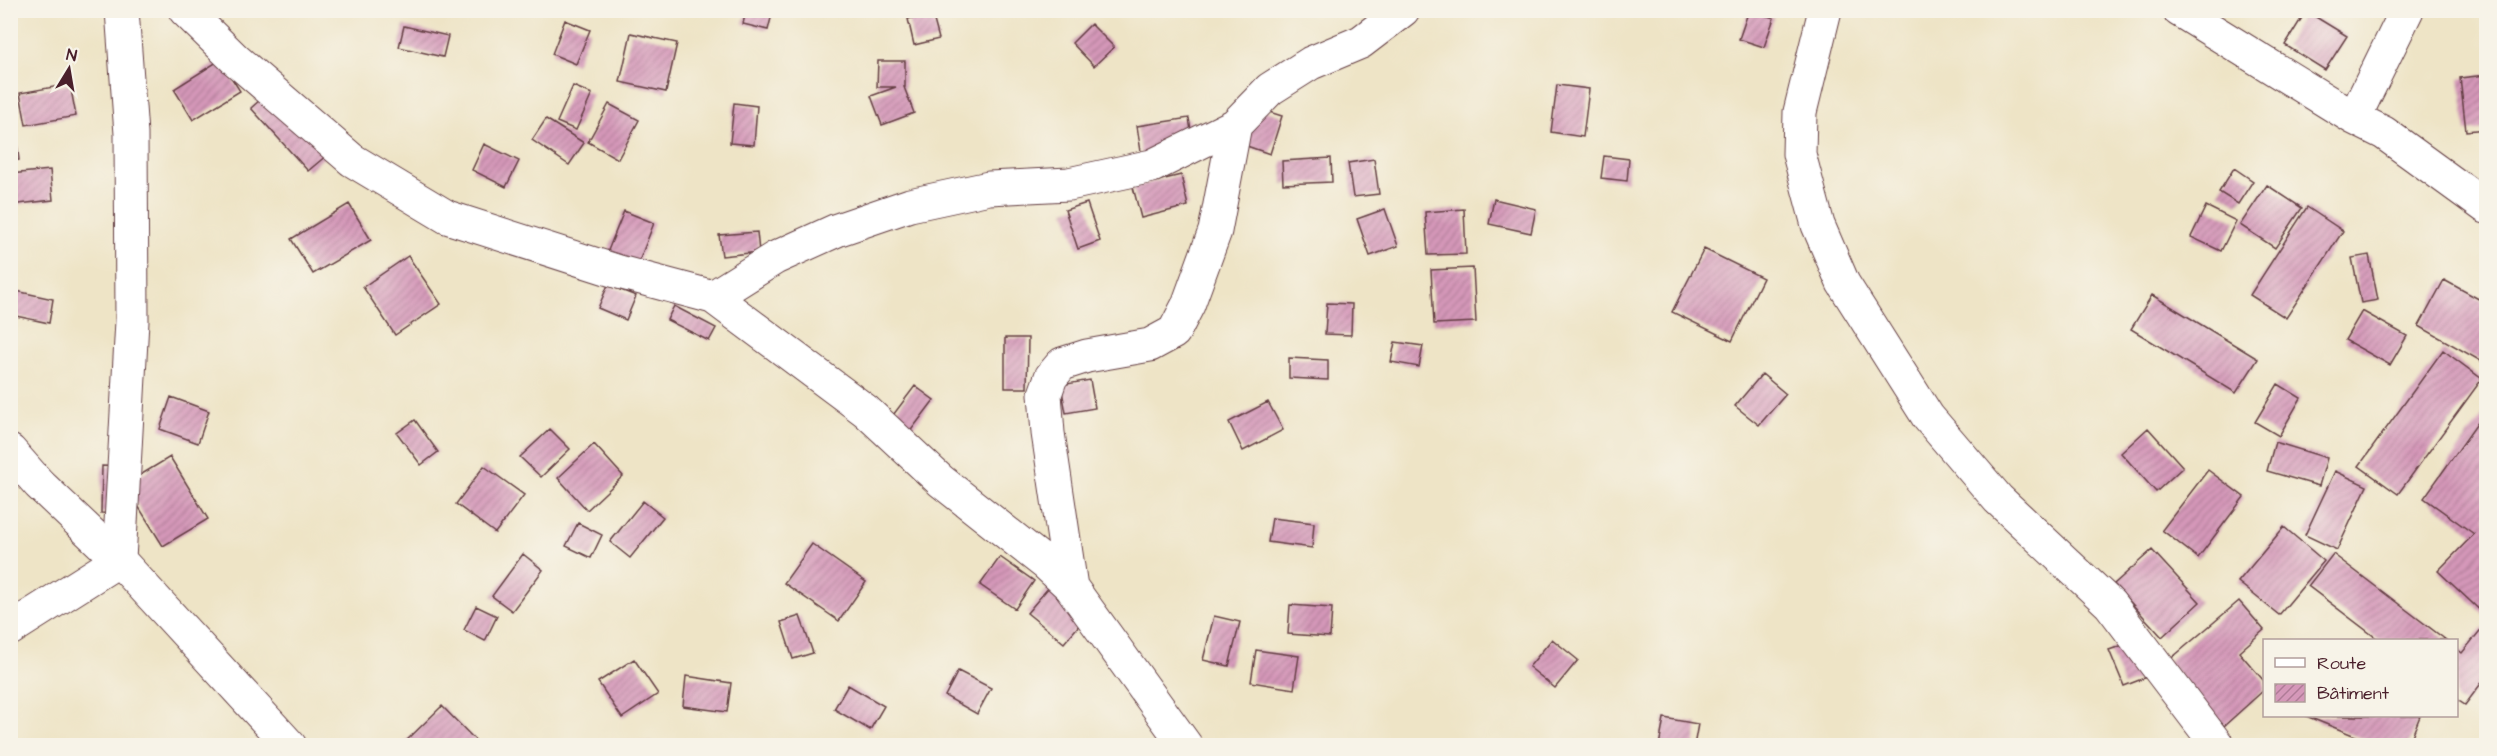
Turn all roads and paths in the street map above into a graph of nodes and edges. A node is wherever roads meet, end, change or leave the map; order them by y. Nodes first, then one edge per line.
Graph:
1 (123, 10) edge
2 (185, 10) edge
3 (1403, 10) edge
4 (1825, 10) edge
5 (2179, 10) edge
6 (2407, 10) edge
7 (2354, 118) junction
8 (1235, 125) junction
9 (2487, 207) edge
10 (713, 297) junction
11 (10, 450) edge
12 (119, 560) junction
13 (1071, 587) junction
14 (10, 629) edge
15 (290, 746) edge
16 (1186, 746) edge
17 (2218, 746) edge

1 - 12 street
2 - 10 street
3 - 8 street
4 - 17 street
5 - 7 street
6 - 7 street
7 - 9 street
8 - 10 street
8 - 13 street
10 - 13 street
11 - 12 street
12 - 14 street
12 - 15 street
13 - 16 street

